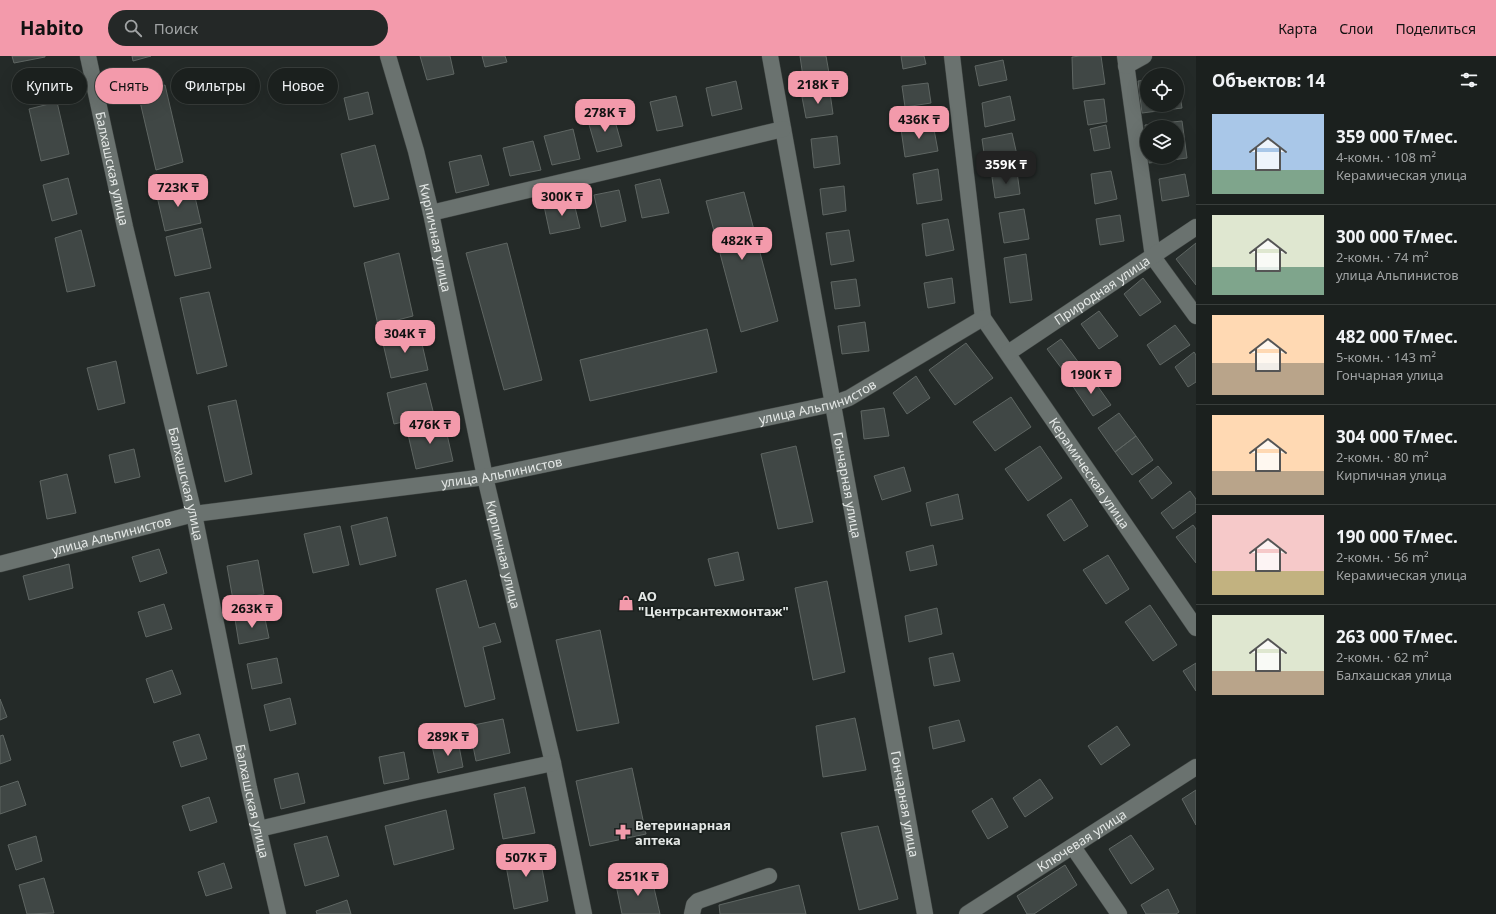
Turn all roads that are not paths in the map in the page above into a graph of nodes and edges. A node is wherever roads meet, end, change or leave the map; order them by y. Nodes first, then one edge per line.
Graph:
1 (88, 56) edge
2 (388, 56) edge
3 (770, 56) edge
4 (952, 56) edge
5 (1144, 56) edge
6 (1126, 61) edge
7 (783, 129) junction
8 (431, 213) junction
9 (1196, 227) edge
10 (1153, 257) junction
11 (1196, 316) edge
12 (984, 318) junction
13 (1008, 353) junction
14 (832, 404) junction
15 (486, 477) junction
16 (194, 514) junction
17 (0, 564) edge
18 (1196, 628) edge
19 (553, 764) junction
20 (1196, 767) edge
21 (258, 830) junction
22 (1073, 847) junction
23 (769, 876) dead end
24 (278, 914) edge
25 (584, 914) edge
26 (692, 914) edge
27 (924, 914) edge
28 (967, 914) edge
29 (1119, 914) edge

1 - 16 street, Балхашская улица
2 - 8 street, Кирпичная улица
3 - 7 street, Гончарная улица
4 - 12 street, Керамическая улица
5 - 6 street
6 - 10 street
7 - 8 street
7 - 14 street, Гончарная улица
8 - 15 street, Кирпичная улица
9 - 10 street, Природная улица
10 - 11 street
10 - 13 street, Природная улица
12 - 13 street, Керамическая улица
12 - 14 street, улица Альпинистов
13 - 18 street, Керамическая улица
14 - 15 street, улица Альпинистов
14 - 27 street, Гончарная улица
15 - 16 street, улица Альпинистов
15 - 19 street, Кирпичная улица
16 - 17 street, улица Альпинистов
16 - 21 street, Балхашская улица
19 - 21 street
19 - 25 street, Кирпичная улица
20 - 22 street, Ключевая улица
21 - 24 street, Балхашская улица
22 - 28 street, Ключевая улица
22 - 29 street
23 - 26 street

